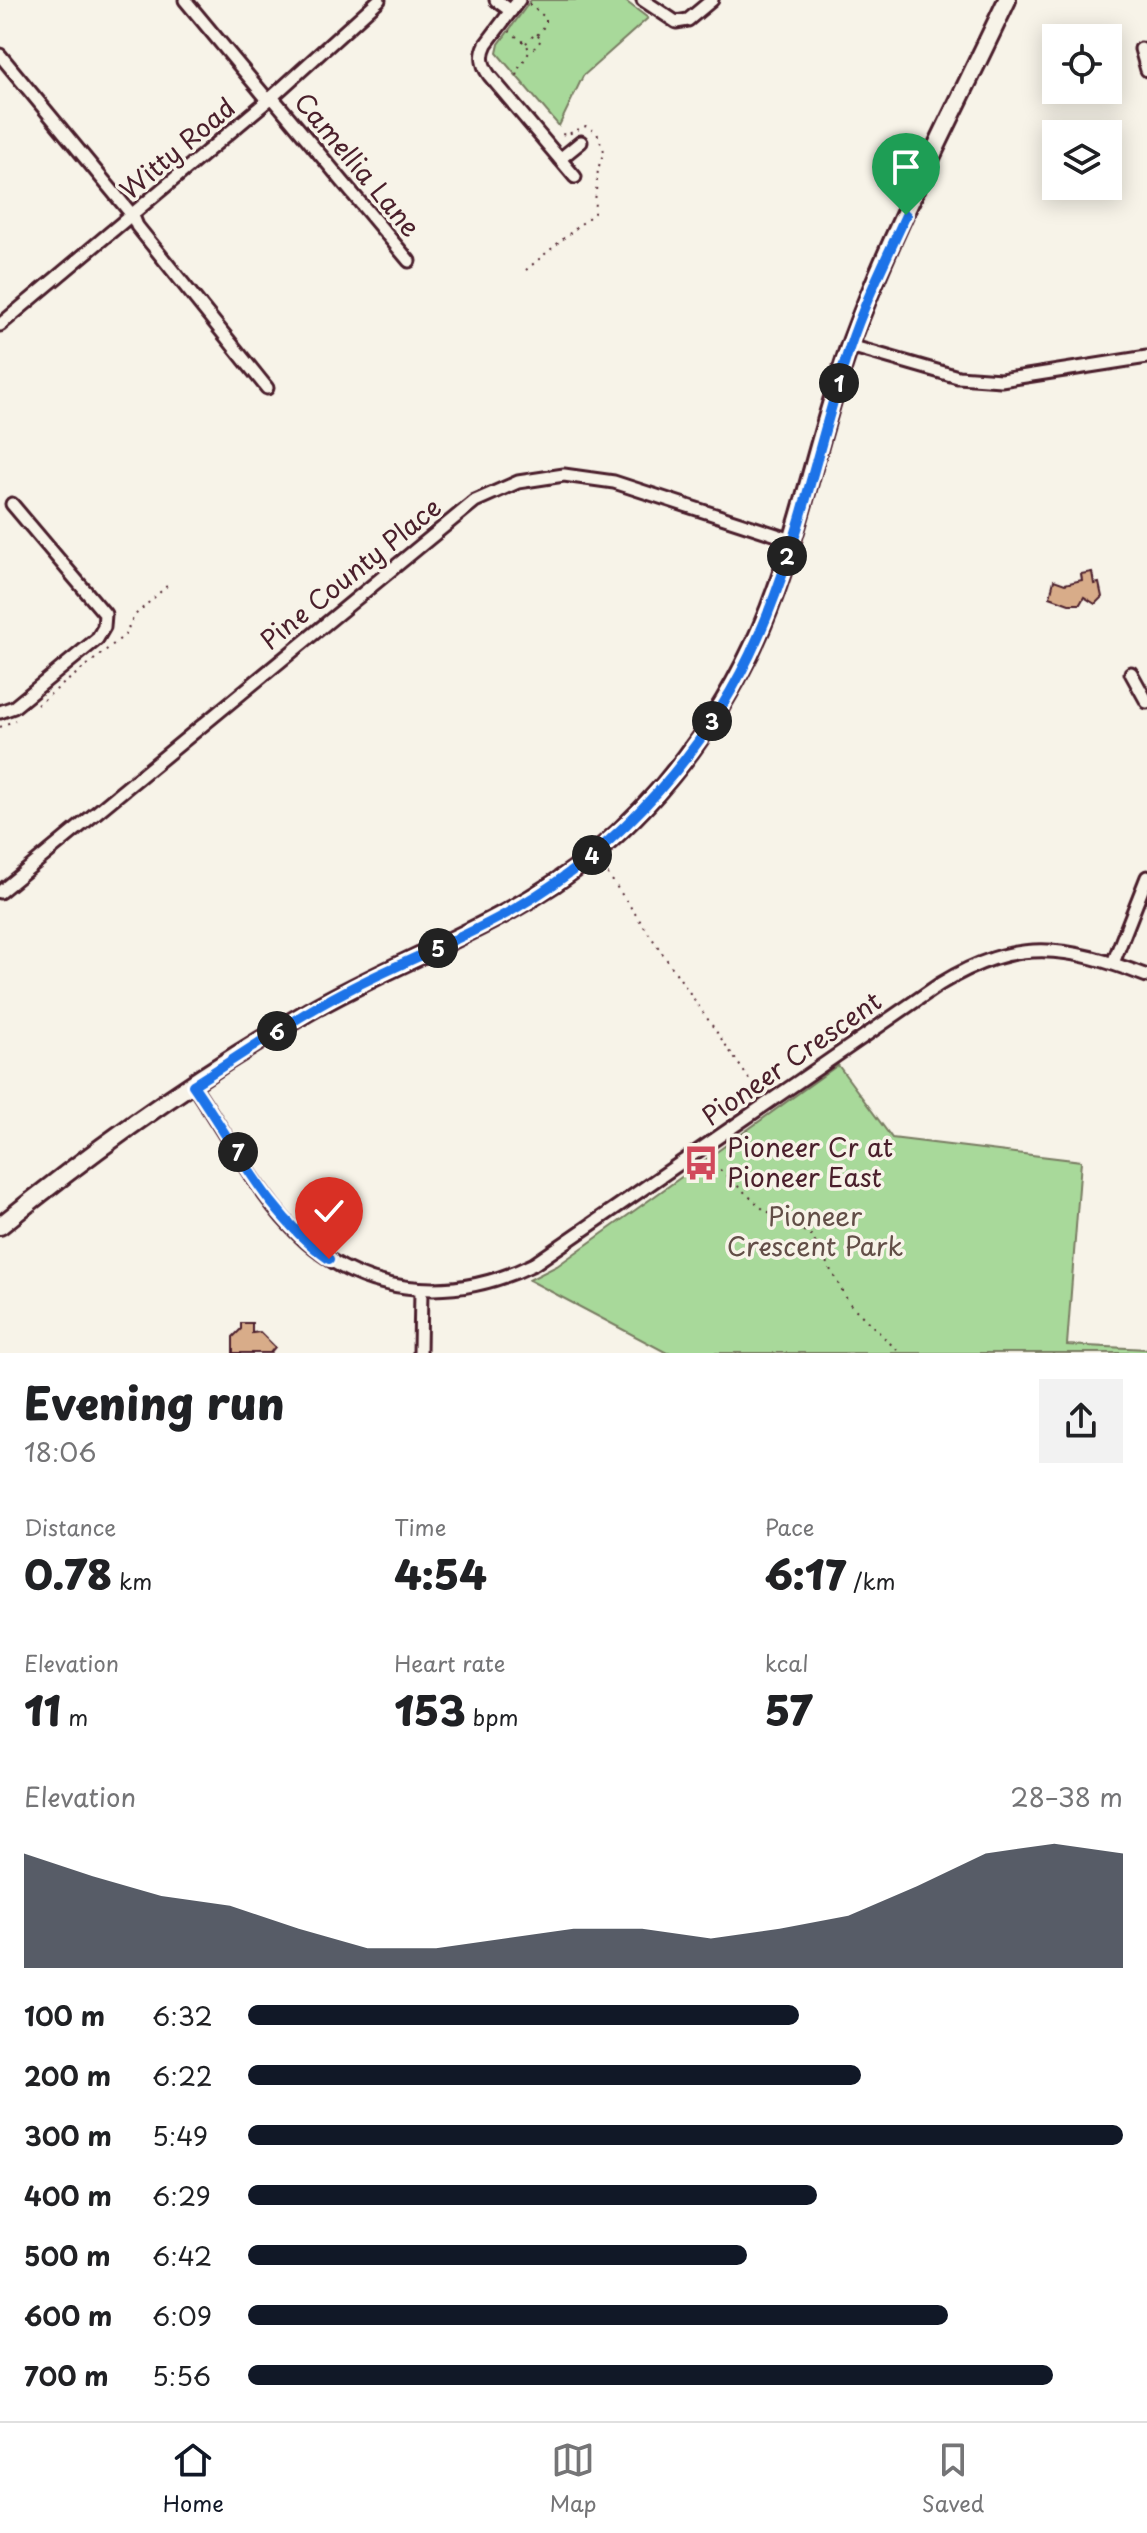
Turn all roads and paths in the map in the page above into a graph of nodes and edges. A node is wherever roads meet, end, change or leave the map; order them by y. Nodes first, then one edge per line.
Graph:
1 (185, 0) edge
2 (379, 0) edge
3 (496, 0) edge
4 (522, 0) edge
5 (643, 0) edge
6 (712, 0) edge
7 (1007, 0) edge
8 (511, 11) junction
9 (505, 28) dead end
10 (537, 35) junction
11 (525, 43) junction
12 (1141, 49) dead end
13 (0, 55) edge
14 (528, 55) junction
15 (1147, 70) edge
16 (518, 81) dead end
17 (270, 99) junction
18 (562, 134) dead end
19 (581, 142) dead end
20 (560, 159) junction
21 (575, 177) dead end
22 (133, 216) junction
23 (409, 261) dead end
24 (526, 270) dead end
25 (0, 325) edge
26 (850, 346) junction
27 (1147, 357) edge
28 (267, 388) dead end
29 (12, 504) dead end
30 (792, 540) junction
31 (1131, 673) dead end
32 (1147, 702) edge
33 (0, 712) edge
34 (602, 866) dead end
35 (1147, 877) edge
36 (0, 892) edge
37 (1113, 963) junction
38 (1147, 976) edge
39 (193, 1085) junction
40 (766, 1104) junction
41 (699, 1150) junction
42 (0, 1226) edge
43 (421, 1289) junction
44 (420, 1353) edge
45 (900, 1353) edge

1 - 17 street, Camellia Lane
2 - 17 street, Witty Road
3 - 8 street
4 - 8 street
4 - 10 path
5 - 6 street
7 - 26 main road
8 - 20 street
9 - 11 path
10 - 11 path
10 - 14 path
11 - 14 path
12 - 15 street
13 - 22 street
14 - 16 path
17 - 22 street, Witty Road
17 - 23 street, Camellia Lane
18 - 24 path
19 - 20 street
20 - 21 street
22 - 25 street, Witty Road
22 - 28 street
26 - 27 street
26 - 30 main road
29 - 33 street
30 - 36 street, Pine County Place
30 - 39 main road
31 - 32 street
34 - 40 path
35 - 37 street
37 - 38 street, Pioneer Crescent
37 - 40 street, Pioneer Crescent
39 - 42 main road
39 - 43 street, Pioneer Crescent
40 - 41 street, Pioneer Crescent
41 - 43 street, Pioneer Crescent
41 - 45 path
43 - 44 street

